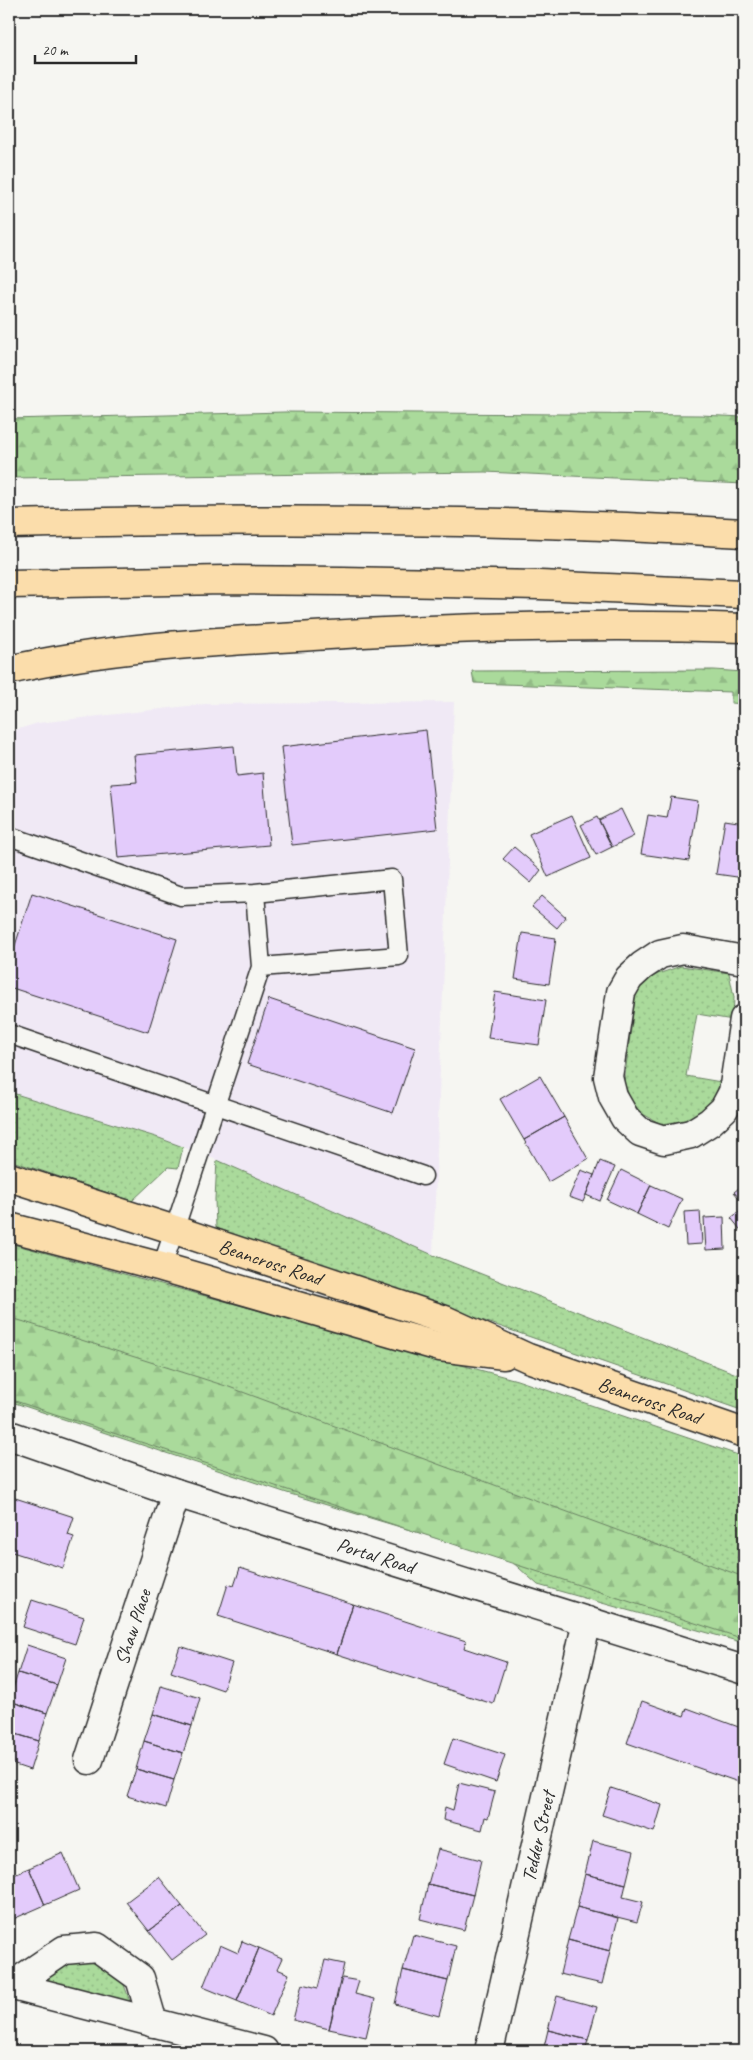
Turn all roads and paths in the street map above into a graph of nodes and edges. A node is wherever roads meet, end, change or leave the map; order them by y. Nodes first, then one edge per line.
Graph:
1 (9, 524) edge
2 (744, 533) edge
3 (9, 584) edge
4 (744, 594) edge
5 (744, 628) edge
6 (9, 670) edge
7 (9, 836) edge
8 (254, 893) junction
9 (744, 960) edge
10 (261, 967) junction
11 (744, 1019) edge
12 (9, 1034) edge
13 (215, 1105) junction
14 (424, 1176) dead end
15 (9, 1177) edge
16 (9, 1227) edge
17 (176, 1230) junction
18 (162, 1268) junction
19 (528, 1358) junction
20 (744, 1433) edge
21 (9, 1435) edge
22 (176, 1494) junction
23 (587, 1621) junction
24 (744, 1670) edge
25 (89, 1760) dead end
26 (10, 1986) edge
27 (153, 2023) junction
28 (264, 2051) edge
29 (489, 2051) edge

1 - 2 main road
3 - 4 main road
5 - 6 main road
7 - 8 lane
8 - 10 lane
8 - 10 lane
9 - 11 street
10 - 13 lane
12 - 13 lane
13 - 14 lane
13 - 17 lane
15 - 17 main road, Beancross Road
16 - 18 main road, Beancross Road
17 - 18 lane
17 - 19 main road, Beancross Road
18 - 19 main road, Beancross Road
19 - 20 main road, Beancross Road
21 - 22 street, Portal Road
22 - 23 street, Portal Road
22 - 25 street, Shaw Place
23 - 24 street, Portal Road
23 - 29 street, Tedder Street
26 - 27 street
26 - 27 street
27 - 28 street

